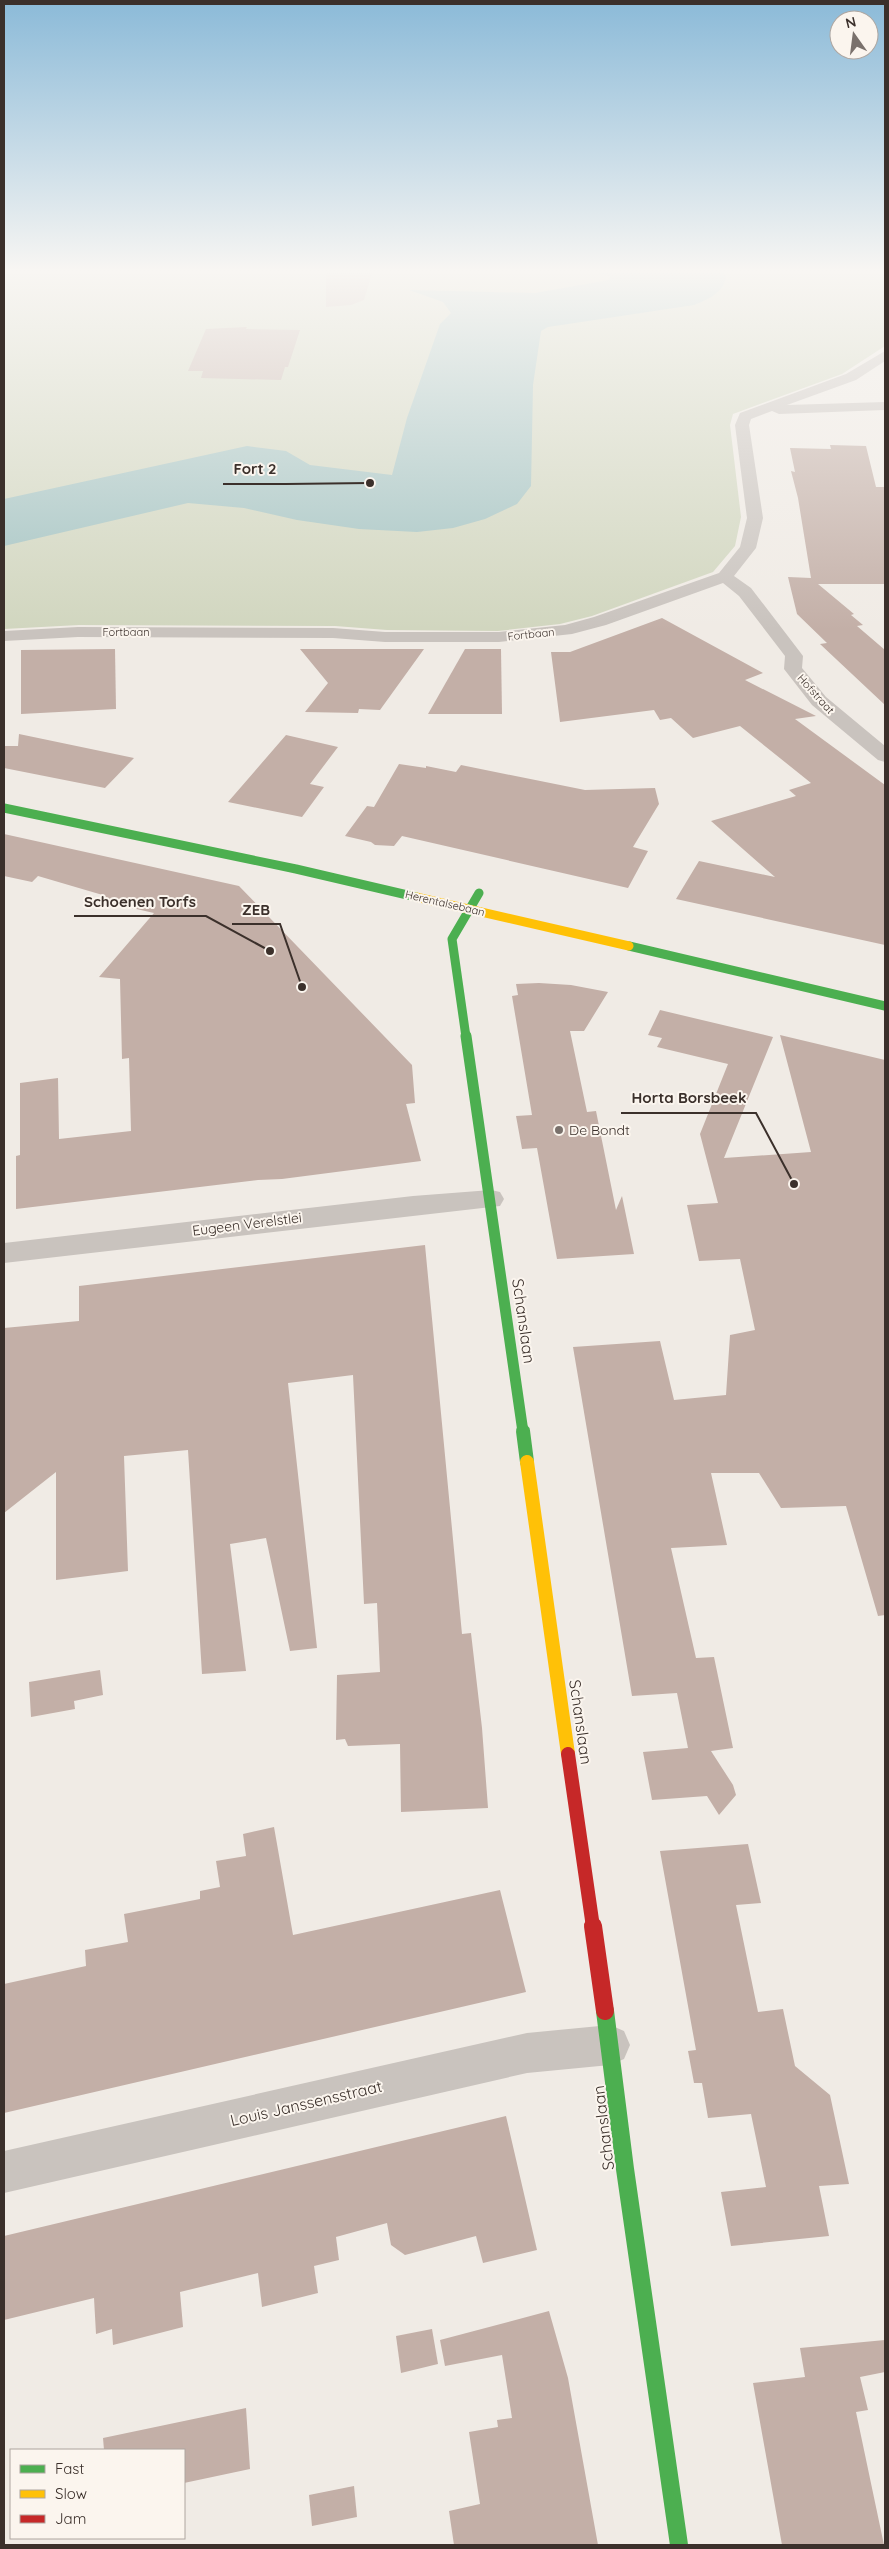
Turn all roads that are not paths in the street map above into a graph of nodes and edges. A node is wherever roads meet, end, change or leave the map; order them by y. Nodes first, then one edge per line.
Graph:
1 (809, 392) edge
2 (885, 406) edge
3 (758, 410) junction
4 (725, 577) junction
5 (4, 636) edge
6 (885, 756) edge
7 (4, 808) edge
8 (479, 893) dead end
9 (469, 909) junction
10 (885, 1006) edge
11 (490, 1198) junction
12 (4, 1253) edge
13 (610, 2045) junction
14 (4, 2172) edge
15 (678, 2545) edge

1 - 3 street
2 - 3 street
3 - 4 street
4 - 5 street, Fortbaan
4 - 6 street, Hofstraat
7 - 9 street, Herentalsebaan
8 - 9 street, Schanslaan
9 - 10 street, Herentalsebaan
9 - 11 street, Schanslaan
11 - 12 street, Eugeen Verelstlei
11 - 13 street, Schanslaan
13 - 14 street, Louis Janssensstraat
13 - 15 street, Schanslaan

